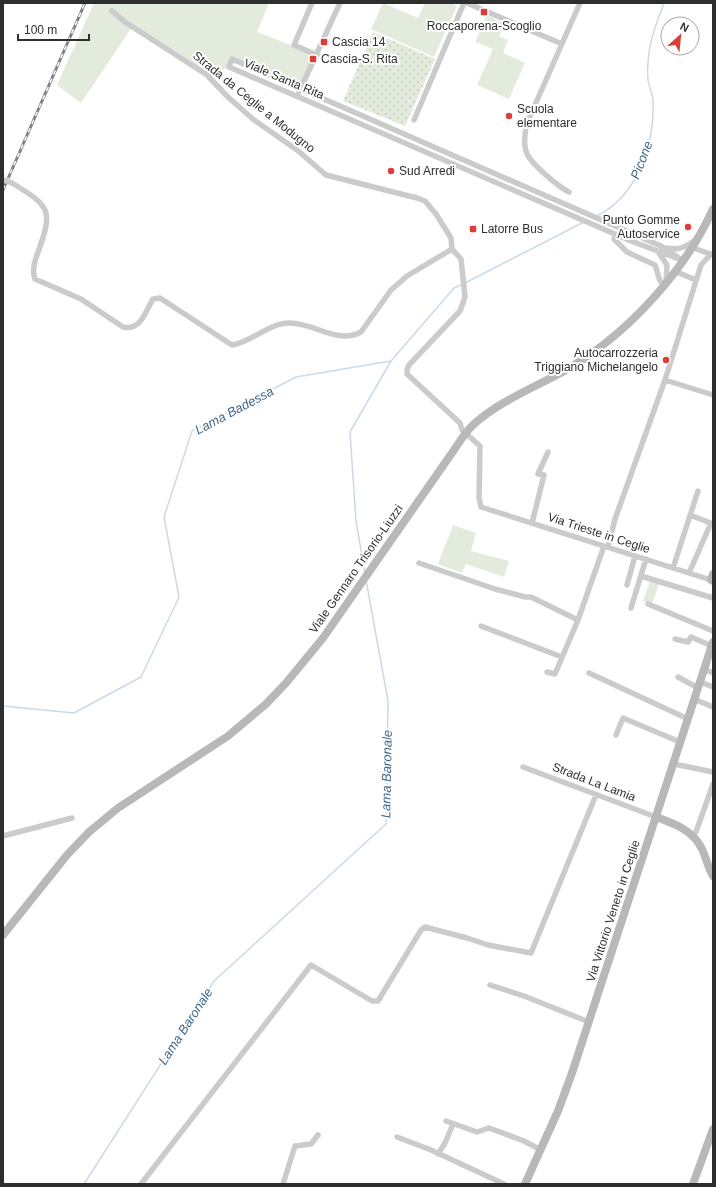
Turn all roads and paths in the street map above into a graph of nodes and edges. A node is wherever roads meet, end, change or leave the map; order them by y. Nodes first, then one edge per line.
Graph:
1 (312, 3) edge
2 (340, 3) edge
3 (466, 3) edge
4 (580, 3) edge
5 (112, 11) dead end
6 (562, 44) junction
7 (317, 55) junction
8 (301, 89) junction
9 (297, 97) junction
10 (370, 120) junction
11 (414, 120) dead end
12 (368, 126) junction
13 (4, 180) edge
14 (569, 192) dead end
15 (713, 209) edge
16 (637, 236) junction
17 (614, 239) dead end
18 (696, 240) junction
19 (634, 242) junction
20 (661, 246) junction
21 (691, 247) junction
22 (452, 248) junction
23 (659, 253) junction
24 (712, 255) edge
25 (682, 260) junction
26 (674, 272) junction
27 (696, 280) junction
28 (665, 284) junction
29 (665, 380) junction
30 (713, 395) edge
31 (466, 433) junction
32 (548, 452) dead end
33 (698, 491) dead end
34 (482, 507) joint
35 (690, 515) junction
36 (532, 523) junction
37 (712, 523) edge
38 (606, 547) junction
39 (635, 556) junction
40 (646, 559) junction
41 (419, 563) dead end
42 (673, 568) junction
43 (689, 573) junction
44 (641, 576) junction
45 (712, 578) edge
46 (626, 585) dead end
47 (713, 598) edge
48 (648, 604) dead end
49 (631, 608) dead end
50 (578, 620) junction
51 (481, 626) dead end
52 (713, 630) edge
53 (675, 639) dead end
54 (712, 644) edge
55 (562, 657) junction
56 (704, 669) junction
57 (547, 672) dead end
58 (589, 673) dead end
59 (713, 673) edge
60 (678, 678) dead end
61 (699, 685) junction
62 (713, 687) edge
63 (694, 699) junction
64 (713, 707) edge
65 (688, 719) junction
66 (616, 735) dead end
67 (680, 742) junction
68 (674, 764) junction
69 (523, 767) dead end
70 (713, 772) edge
71 (713, 784) edge
72 (596, 795) junction
73 (656, 817) junction
74 (72, 818) dead end
75 (692, 835) junction
76 (3, 836) edge
77 (713, 876) edge
78 (3, 935) edge
79 (490, 985) dead end
80 (589, 1022) junction
81 (446, 1121) dead end
82 (453, 1124) junction
83 (713, 1129) edge
84 (318, 1135) dead end
85 (397, 1136) dead end
86 (542, 1150) junction
87 (438, 1154) junction
88 (141, 1184) edge
89 (283, 1184) edge
90 (504, 1184) edge
91 (525, 1184) edge
92 (692, 1184) edge

1 - 7 street
2 - 7 street
3 - 6 street
3 - 11 street
4 - 6 street
5 - 22 street, Strada da Ceglie a Modugno
6 - 14 street
7 - 8 street
8 - 9 street
8 - 9 street, Viale Santa Rita
8 - 10 street, Viale Santa Rita
9 - 12 street, Viale Santa Rita
10 - 12 street
10 - 16 street, Viale Santa Rita
12 - 19 street, Viale Santa Rita
13 - 22 street, bridge
15 - 18 main road, Viale Gennaro Trisorio-Liuzzi
16 - 19 street
16 - 20 street, Viale Santa Rita
17 - 28 street
18 - 20 street
18 - 21 main road, Viale Gennaro Trisorio-Liuzzi
19 - 23 street, Viale Santa Rita
20 - 25 street
21 - 24 street
21 - 25 main road, Viale Gennaro Trisorio-Liuzzi
22 - 31 street, Strada da Ceglie a Modugno
23 - 25 street, Viale Santa Rita
23 - 28 street
24 - 27 street
25 - 26 main road, Viale Gennaro Trisorio-Liuzzi
26 - 27 street
26 - 28 main road, Viale Gennaro Trisorio-Liuzzi
27 - 29 street
28 - 31 main road, Viale Gennaro Trisorio-Liuzzi
29 - 30 street
29 - 38 street
31 - 34 street, Strada da Ceglie a Modugno
31 - 78 main road, Viale Gennaro Trisorio-Liuzzi
32 - 36 street
33 - 35 street
34 - 36 street, Via Trieste in Ceglie
35 - 37 street
35 - 42 street
36 - 38 street, Via Trieste in Ceglie
37 - 43 street
38 - 39 street, Via Trieste in Ceglie
38 - 50 street
39 - 40 street, Via Trieste in Ceglie
39 - 46 street
40 - 42 street, Via Trieste in Ceglie
40 - 44 street
41 - 50 street
42 - 43 street, Via Trieste in Ceglie
43 - 45 street, Via Trieste in Ceglie
44 - 47 street
44 - 49 street
48 - 52 street
50 - 55 street
51 - 55 street
53 - 54 street
54 - 56 main road, Via Vittorio Veneto in Ceglie
55 - 57 street
56 - 59 street
56 - 61 main road, Via Vittorio Veneto in Ceglie
58 - 65 street
60 - 61 street
61 - 62 street
61 - 63 main road, Via Vittorio Veneto in Ceglie
63 - 64 street
63 - 65 main road, Via Vittorio Veneto in Ceglie
65 - 67 main road, Via Vittorio Veneto in Ceglie
66 - 67 street
67 - 68 main road, Via Vittorio Veneto in Ceglie
68 - 70 street
68 - 73 main road, Via Vittorio Veneto in Ceglie
69 - 72 street, Strada La Lamia
71 - 75 street
72 - 73 street, Strada La Lamia
72 - 88 street
73 - 75 main road
73 - 80 main road, Via Vittorio Veneto in Ceglie
74 - 76 street
75 - 77 main road
79 - 80 street
80 - 86 main road, Via Vittorio Veneto in Ceglie
81 - 82 street
82 - 86 street
82 - 87 street
83 - 92 main road
84 - 89 street
85 - 87 street
86 - 91 main road, Via Vittorio Veneto in Ceglie
87 - 90 street

